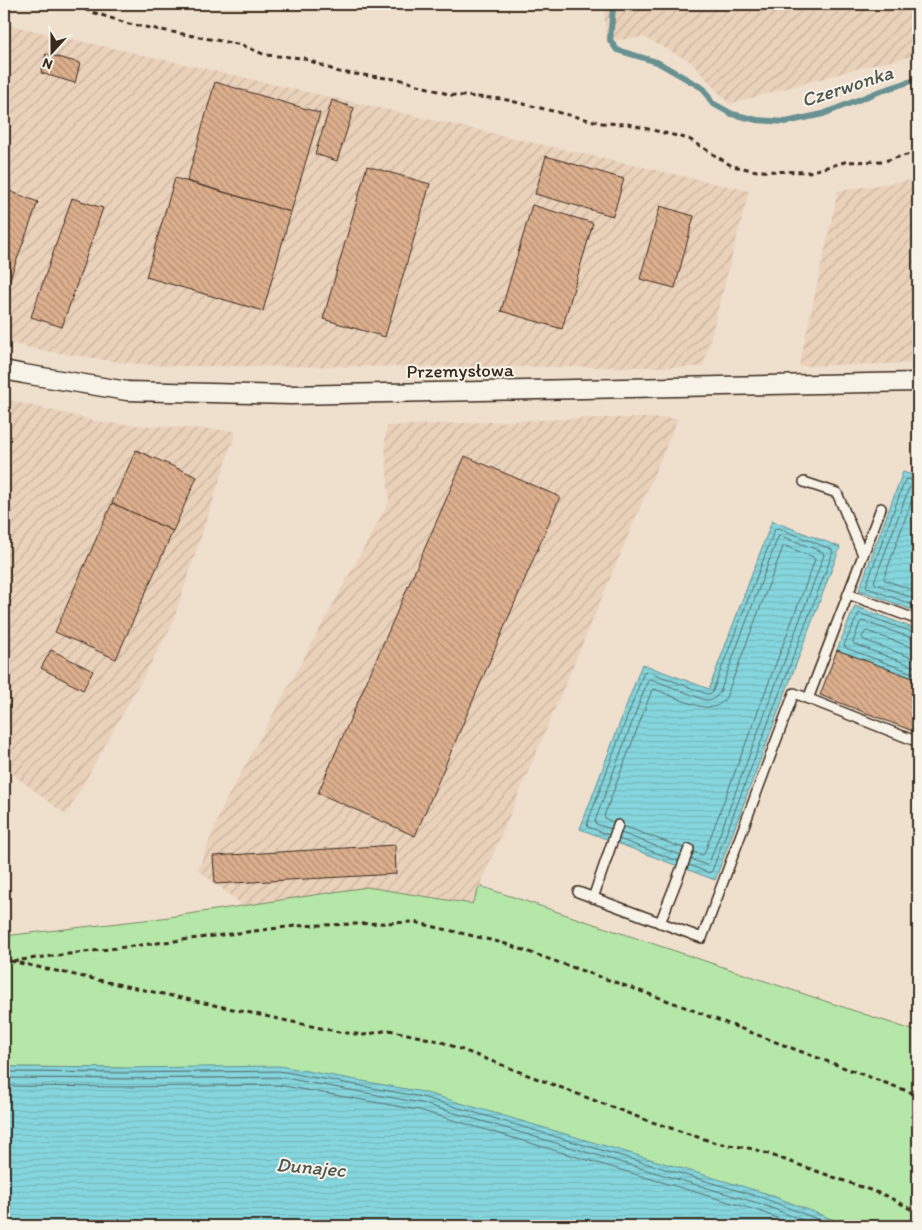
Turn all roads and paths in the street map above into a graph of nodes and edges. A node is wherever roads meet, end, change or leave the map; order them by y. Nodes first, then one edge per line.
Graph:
1 (58, 4) edge
2 (918, 152) edge
3 (4, 370) edge
4 (918, 382) edge
5 (804, 482) dead end
6 (881, 508) dead end
7 (863, 555) junction
8 (848, 594) junction
9 (918, 620) edge
10 (808, 699) junction
11 (918, 742) edge
12 (618, 825) dead end
13 (689, 849) dead end
14 (578, 892) dead end
15 (593, 898) junction
16 (660, 923) junction
17 (10, 961) junction
18 (4, 962) edge
19 (918, 1094) edge
20 (918, 1213) edge

1 - 2 path
3 - 4 street, Przemysłowa
5 - 7 lane
6 - 7 lane
7 - 8 lane
8 - 9 lane
8 - 10 lane
10 - 11 lane
10 - 16 lane
12 - 15 lane
13 - 16 lane
14 - 15 lane
15 - 16 lane
17 - 18 path
17 - 19 path
17 - 20 path

